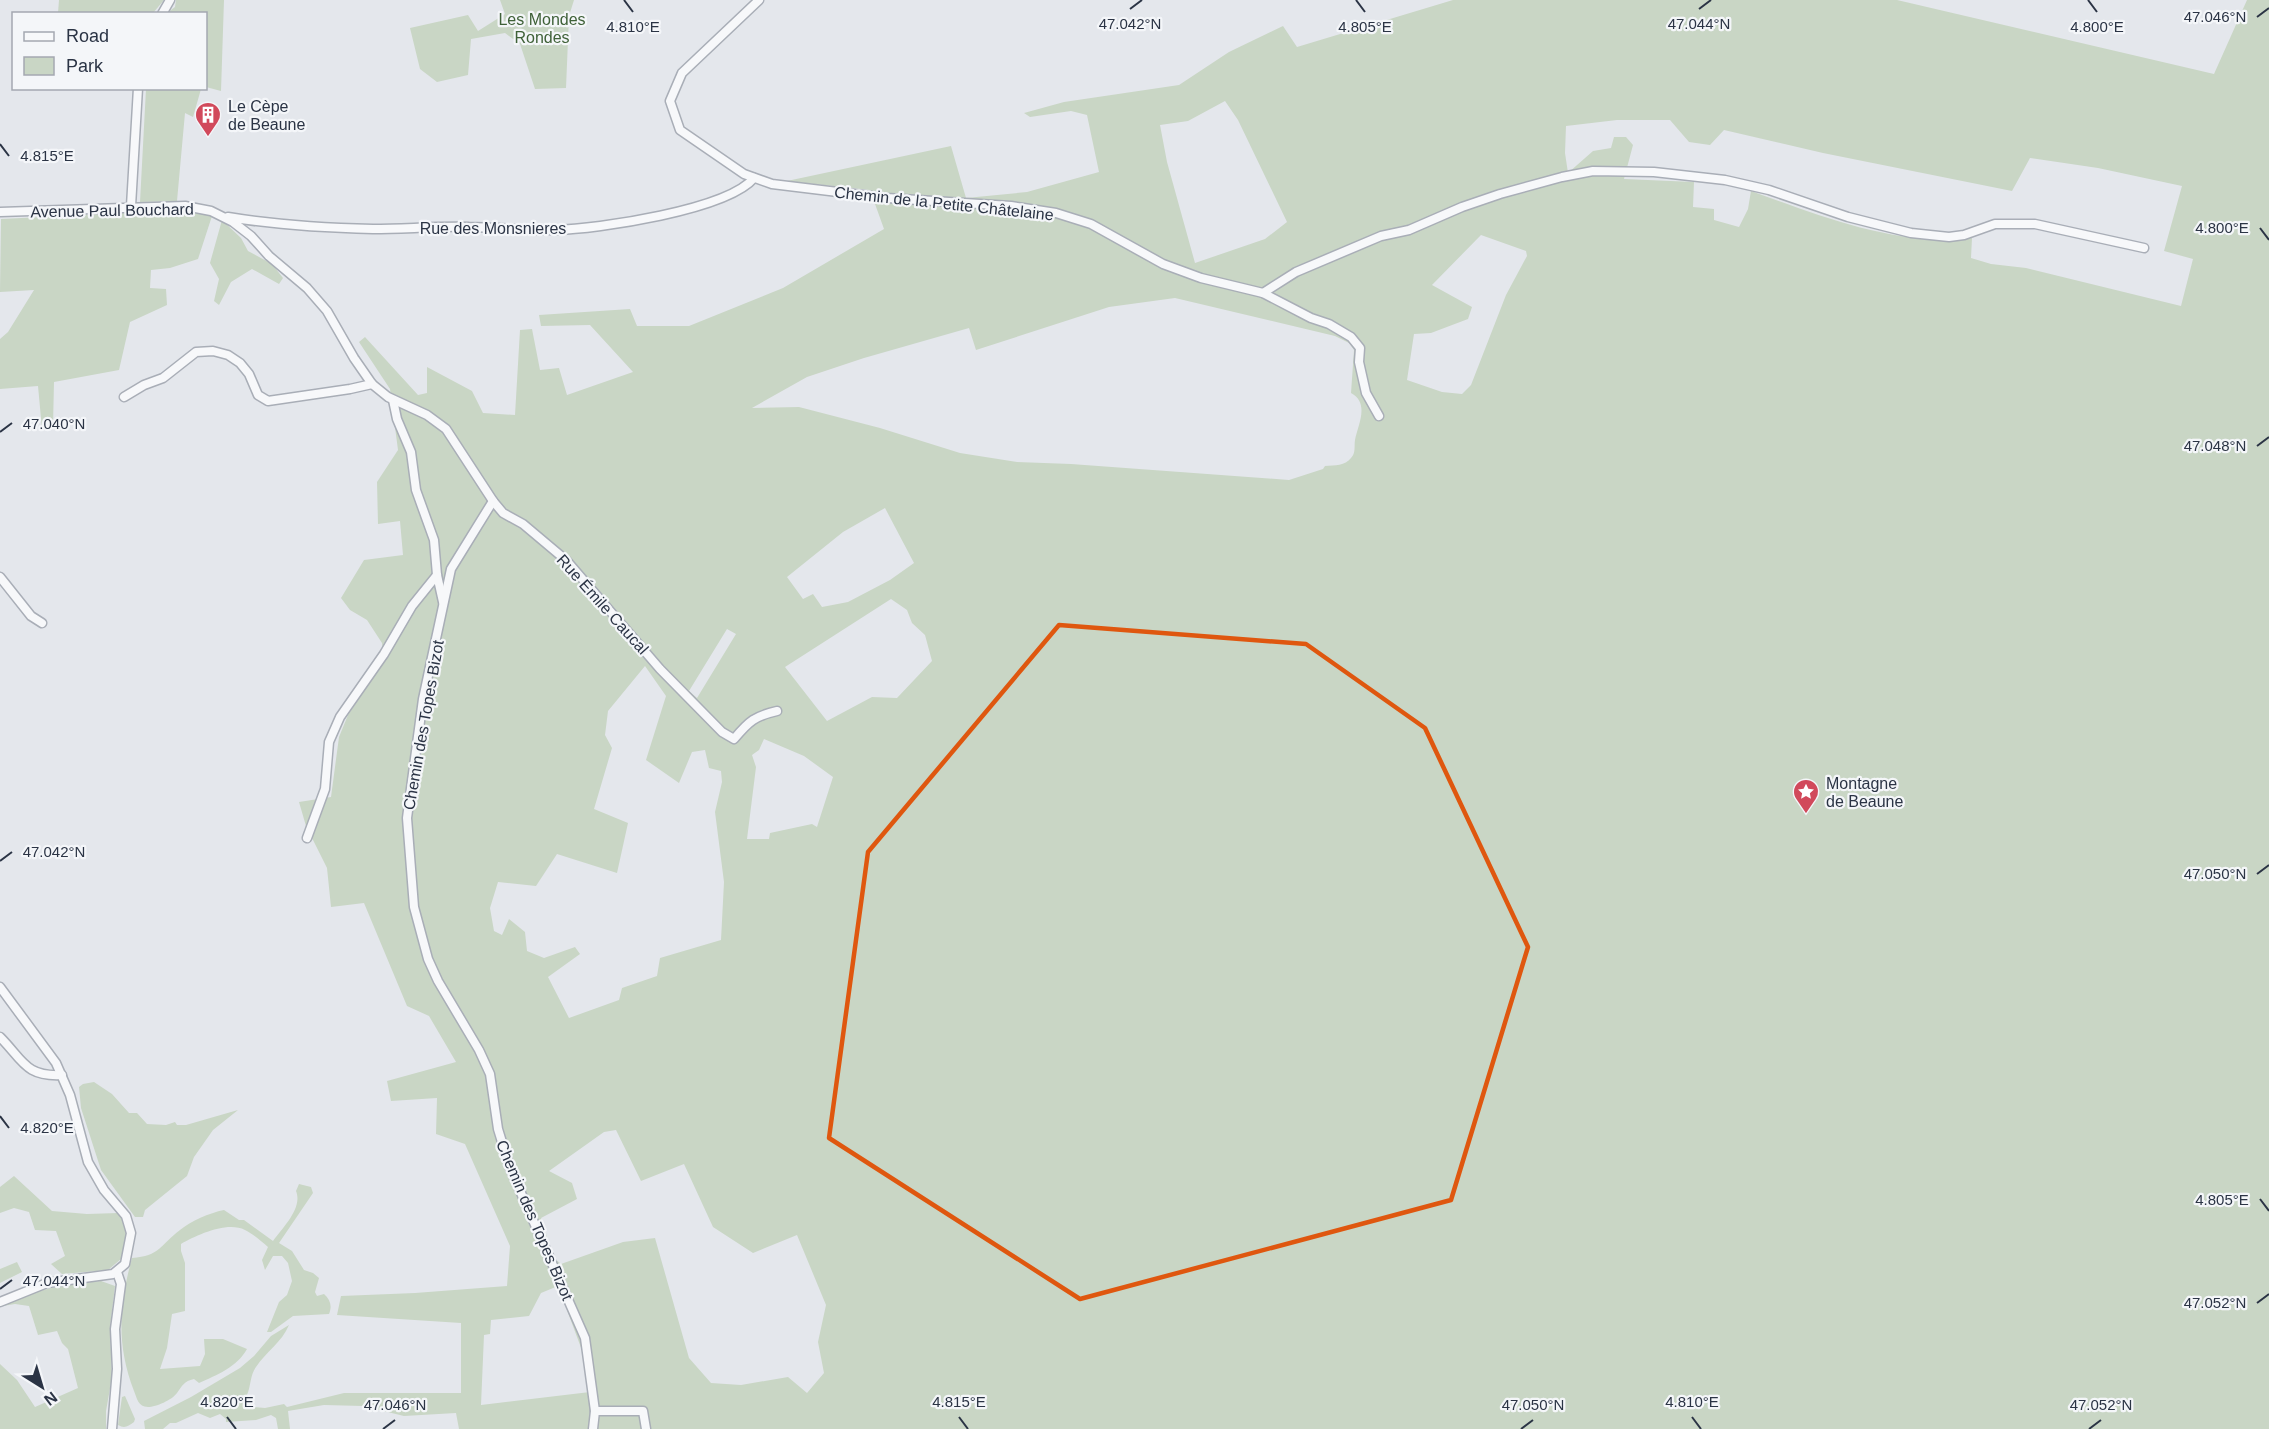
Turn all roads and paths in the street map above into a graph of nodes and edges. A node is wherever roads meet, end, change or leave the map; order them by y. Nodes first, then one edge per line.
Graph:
1 (759, 0) edge
2 (138, 90) edge
3 (754, 178) junction
4 (131, 206) junction
5 (0, 212) edge
6 (223, 216) junction
7 (2144, 248) dead end
8 (1263, 293) junction
9 (372, 384) junction
10 (124, 397) dead end
11 (393, 400) junction
12 (1379, 416) dead end
13 (493, 501) junction
14 (437, 575) junction
15 (0, 577) edge
16 (444, 605) junction
17 (42, 623) dead end
18 (777, 711) dead end
19 (307, 838) dead end
20 (0, 987) edge
21 (0, 1037) edge
22 (62, 1075) junction
23 (117, 1272) junction
24 (0, 1302) edge
25 (595, 1412) junction
26 (112, 1429) edge
27 (593, 1429) edge
28 (646, 1429) edge

1 - 3 street, Chemin de la Petite Châtelaine
2 - 4 street
3 - 6 street, Rue des Monsnieres
3 - 8 street, Chemin de la Petite Châtelaine
4 - 5 street, Avenue Paul Bouchard
4 - 6 street, Avenue Paul Bouchard
6 - 9 street, Rue Émile Caucal
7 - 8 street
8 - 12 street, Chemin de la Petite Châtelaine
9 - 10 street
9 - 11 street, Rue Émile Caucal
11 - 13 street, Rue Émile Caucal
11 - 14 street
13 - 16 street, Chemin des Topes Bizot
13 - 18 street, Rue Émile Caucal
14 - 16 street
14 - 19 street
15 - 17 street
16 - 25 street, Chemin des Topes Bizot
20 - 22 street
21 - 22 street
22 - 23 street
23 - 24 street
23 - 26 street
25 - 27 street, Chemin des Topes Bizot
25 - 28 street

